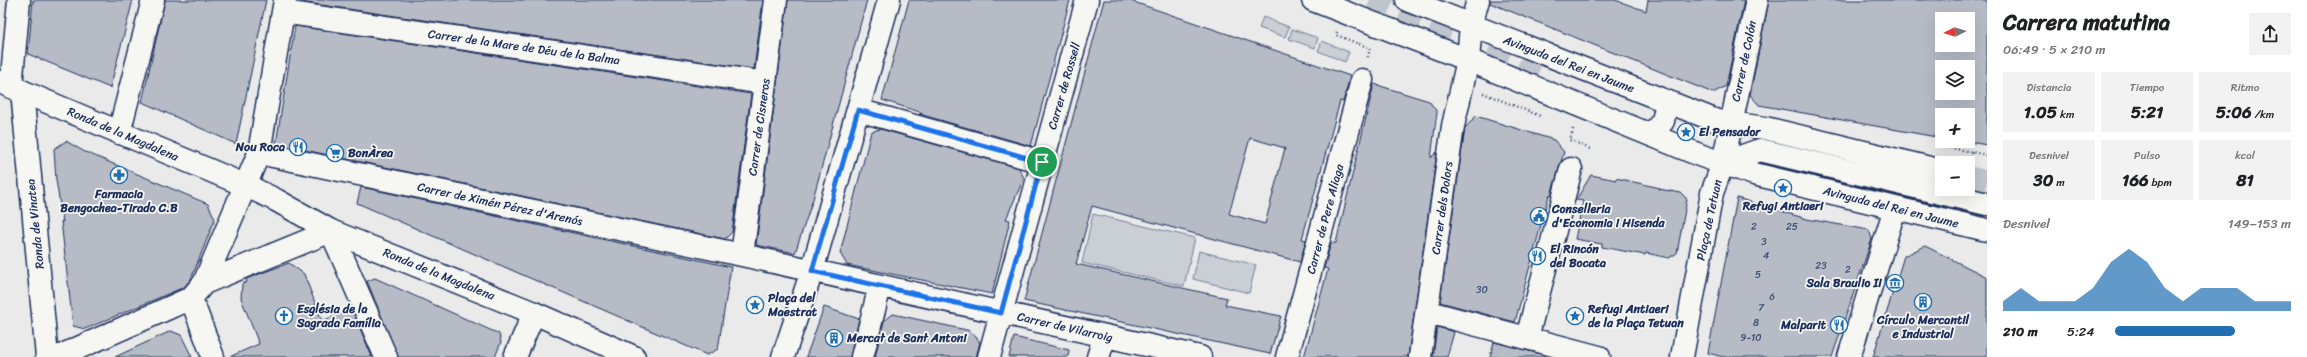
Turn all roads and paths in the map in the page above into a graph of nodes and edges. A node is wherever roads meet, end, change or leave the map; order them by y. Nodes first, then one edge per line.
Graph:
1 (19, 0) edge
2 (153, 0) edge
3 (776, 0) edge
4 (889, 0) edge
5 (1087, 0) edge
6 (1313, 0) edge
7 (1407, 0) edge
8 (1478, 0) edge
9 (1757, 0) edge
10 (284, 6) edge
11 (1344, 12) junction
12 (1471, 25) junction
13 (1468, 60) junction
14 (1362, 80) joint
15 (765, 82) junction
16 (1620, 83) junction
17 (1463, 85) junction
18 (11, 87) edge
19 (1667, 102) junction
20 (858, 110) junction
21 (1544, 117) dead end
22 (1607, 117) junction
23 (1731, 123) junction
24 (1566, 126) dead end
25 (119, 133) junction
26 (1651, 135) junction
27 (1807, 138) junction
28 (1590, 148) dead end
29 (259, 152) junction
30 (1972, 152) dead end
31 (1971, 156) edge
32 (1802, 159) junction
33 (1042, 162) junction
34 (1722, 163) junction
35 (1571, 169) dead end
36 (1935, 169) edge
37 (1795, 184) junction
38 (247, 186) junction
39 (1987, 204) edge
40 (1895, 208) junction
41 (1987, 230) edge
42 (331, 231) junction
43 (742, 255) junction
44 (812, 271) junction
45 (880, 286) junction
46 (198, 291) junction
47 (1428, 312) junction
48 (534, 313) junction
49 (1001, 313) junction
50 (1105, 336) junction
51 (1527, 338) junction
52 (48, 357) edge
53 (58, 357) edge
54 (213, 357) edge
55 (386, 357) edge
56 (515, 357) edge
57 (634, 357) edge
58 (783, 357) edge
59 (862, 357) edge
60 (989, 357) edge
61 (1098, 357) edge
62 (1200, 357) edge
63 (1287, 357) edge
64 (1420, 357) edge
65 (1599, 357) edge
66 (1675, 357) edge
67 (1682, 357) edge
68 (1849, 357) edge

1 - 18 street, Ronda de Vinatea
2 - 25 street
3 - 15 street, Carrer de Cisneros
4 - 20 street
5 - 33 street, Carrer de Rossell
6 - 11 street, Avinguda del Rei en Jaume
7 - 12 street, Avinguda del Rei en Jaume
8 - 12 street
9 - 23 street, Carrer de Colón
10 - 15 street, Carrer de la Mare de Déu de la Balma
10 - 29 street
11 - 13 street, Avinguda del Rei en Jaume
11 - 14 path
12 - 13 street
12 - 16 street, Avinguda del Rei en Jaume
13 - 17 street, Carrer dels Dolors
13 - 22 street, Avinguda del Rei en Jaume
14 - 63 street, Carrer de Pere Aliaga
15 - 43 street, Carrer de Cisneros
16 - 19 street, Avinguda del Rei en Jaume
16 - 22 street
17 - 21 path
17 - 47 street, Carrer dels Dolors
18 - 25 street, Ronda de la Magdalena
18 - 52 street, Ronda de Vinatea
19 - 23 street, Avinguda del Rei en Jaume
19 - 26 street
20 - 33 street
20 - 44 street
22 - 26 street, Avinguda del Rei en Jaume
23 - 27 street, Avinguda del Rei en Jaume
23 - 34 street, Carrer de Colón
24 - 28 path
25 - 38 street, Ronda de la Magdalena
26 - 34 street, Avinguda del Rei en Jaume
27 - 32 street
27 - 36 street, Avinguda del Rei en Jaume
29 - 38 street
29 - 43 street, Carrer de Ximén Pérez d'Arenós
30 - 31 path
32 - 34 street, Avinguda del Rei en Jaume
32 - 37 street
32 - 39 street, Avinguda del Rei en Jaume
33 - 49 street, Carrer de Rossell
34 - 37 street, Avinguda del Rei en Jaume
34 - 66 street, Plaça de Tetuan
34 - 67 street, Plaça de Tetuan
35 - 51 street
37 - 40 street, Avinguda del Rei en Jaume
38 - 42 street, Ronda de la Magdalena
38 - 46 street
40 - 41 street, Avinguda del Rei en Jaume
40 - 68 street
42 - 46 street
42 - 48 street, Ronda de la Magdalena
42 - 55 street
43 - 44 street
44 - 45 street, Carrer de Vilarroig
44 - 58 street
45 - 49 street, Carrer de Vilarroig
45 - 59 street
46 - 53 street
46 - 54 street
47 - 51 street
47 - 64 street, Carrer dels Dolors
48 - 56 street
48 - 57 street, Ronda de la Magdalena
49 - 50 street, Carrer de Vilarroig
49 - 60 street, Carrer de Rossell
50 - 61 street
50 - 62 street, Carrer de Vilarroig
51 - 65 street

